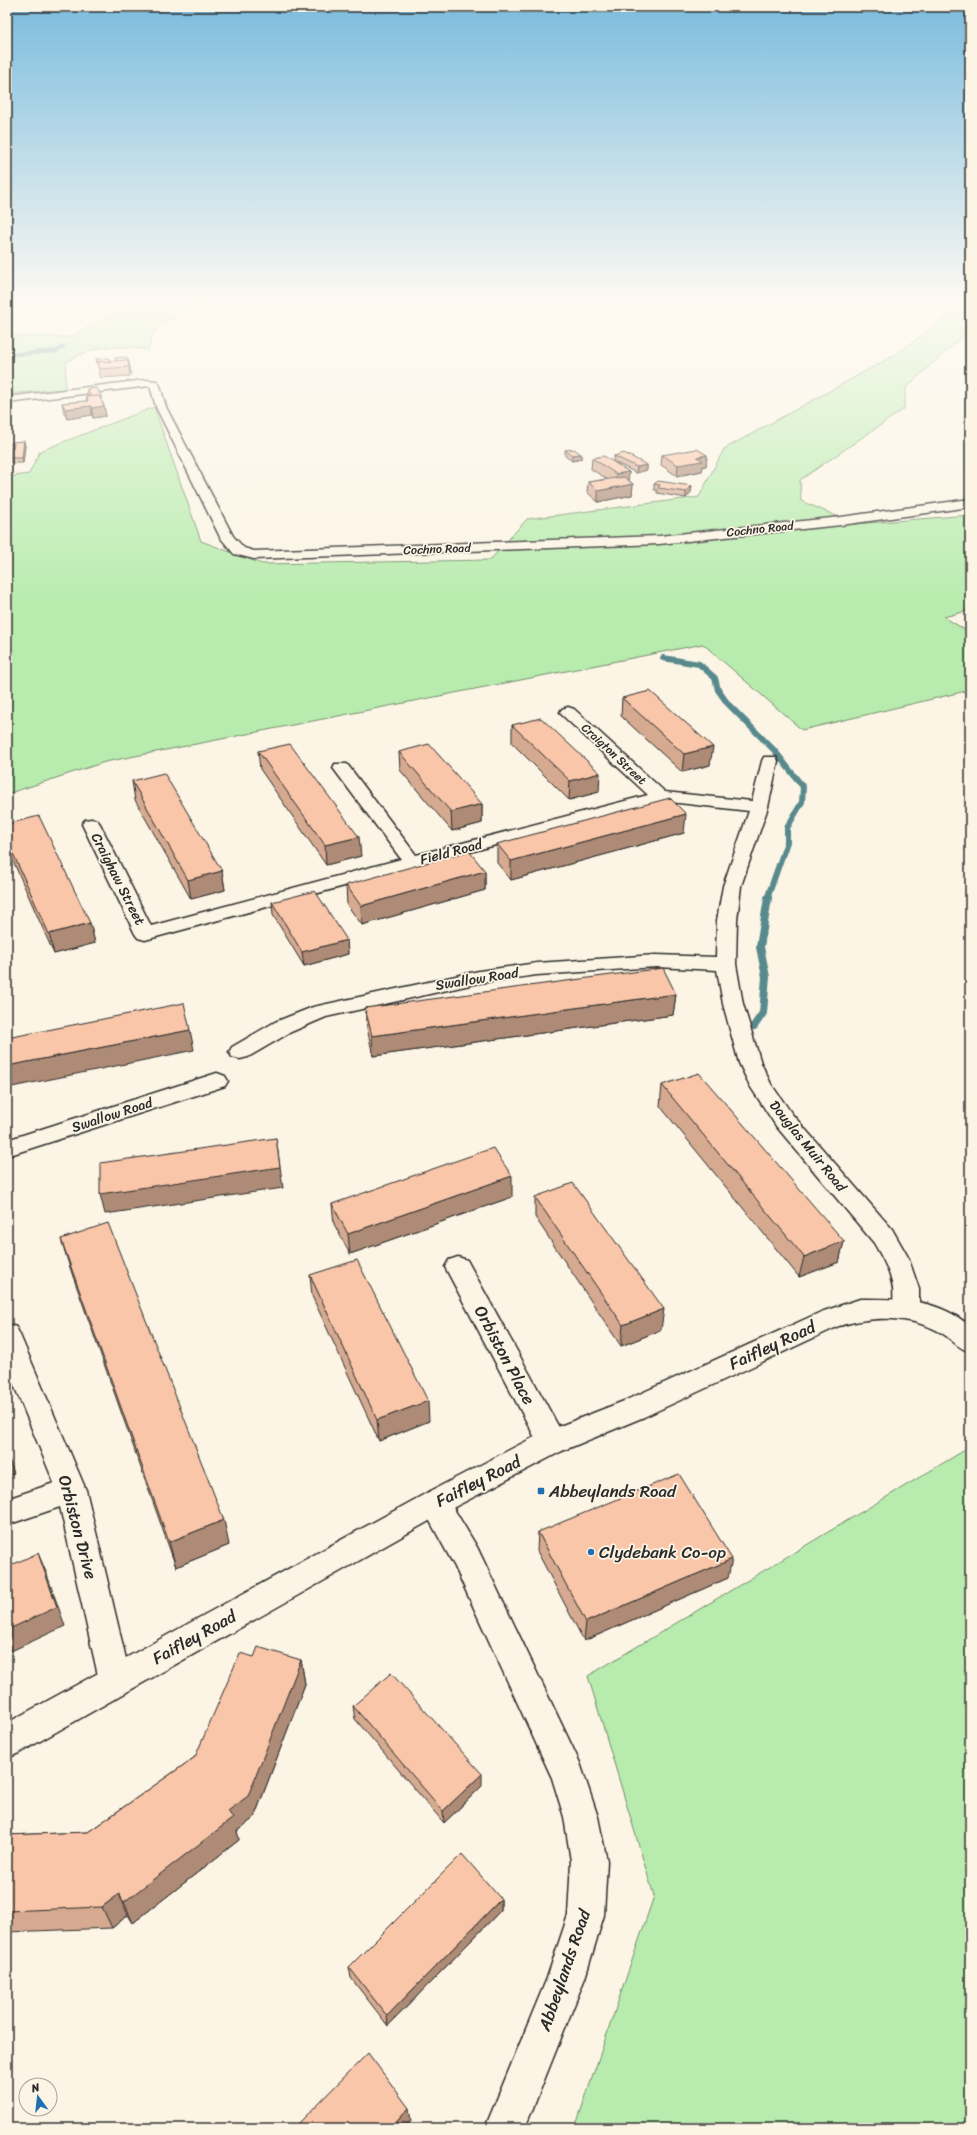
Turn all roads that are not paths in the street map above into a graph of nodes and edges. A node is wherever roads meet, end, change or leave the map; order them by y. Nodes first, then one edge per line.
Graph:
1 (160, 405) edge
2 (970, 504) edge
3 (568, 712) dead end
4 (770, 761) dead end
5 (341, 768) dead end
6 (658, 798) junction
7 (759, 807) junction
8 (91, 824) dead end
9 (412, 862) junction
10 (146, 934) joint
11 (726, 964) junction
12 (240, 1052) dead end
13 (217, 1081) dead end
14 (7, 1148) edge
15 (458, 1267) dead end
16 (906, 1309) junction
17 (7, 1335) edge
18 (970, 1341) edge
19 (552, 1442) junction
20 (71, 1490) junction
21 (435, 1503) junction
22 (7, 1512) edge
23 (115, 1680) junction
24 (7, 1741) edge
25 (505, 2128) edge

1 - 2 street, Cochno Road
3 - 6 street, Craigton Street
4 - 7 street, Douglas Muir Road
5 - 9 street
6 - 7 street, Field Road
6 - 9 street, Field Road
7 - 11 street, Douglas Muir Road
8 - 10 street, Craighaw Street
9 - 10 street, Field Road
11 - 12 street, Swallow Road
11 - 16 street, Douglas Muir Road
13 - 14 street, Swallow Road
15 - 19 street, Orbiston Place
16 - 18 street, Faifley Road
16 - 19 street, Faifley Road
17 - 20 street, Orbiston Drive
19 - 21 street, Faifley Road
20 - 22 street
20 - 23 street, Orbiston Drive
21 - 23 street, Faifley Road
21 - 25 street, Abbeylands Road
23 - 24 street, Faifley Road

